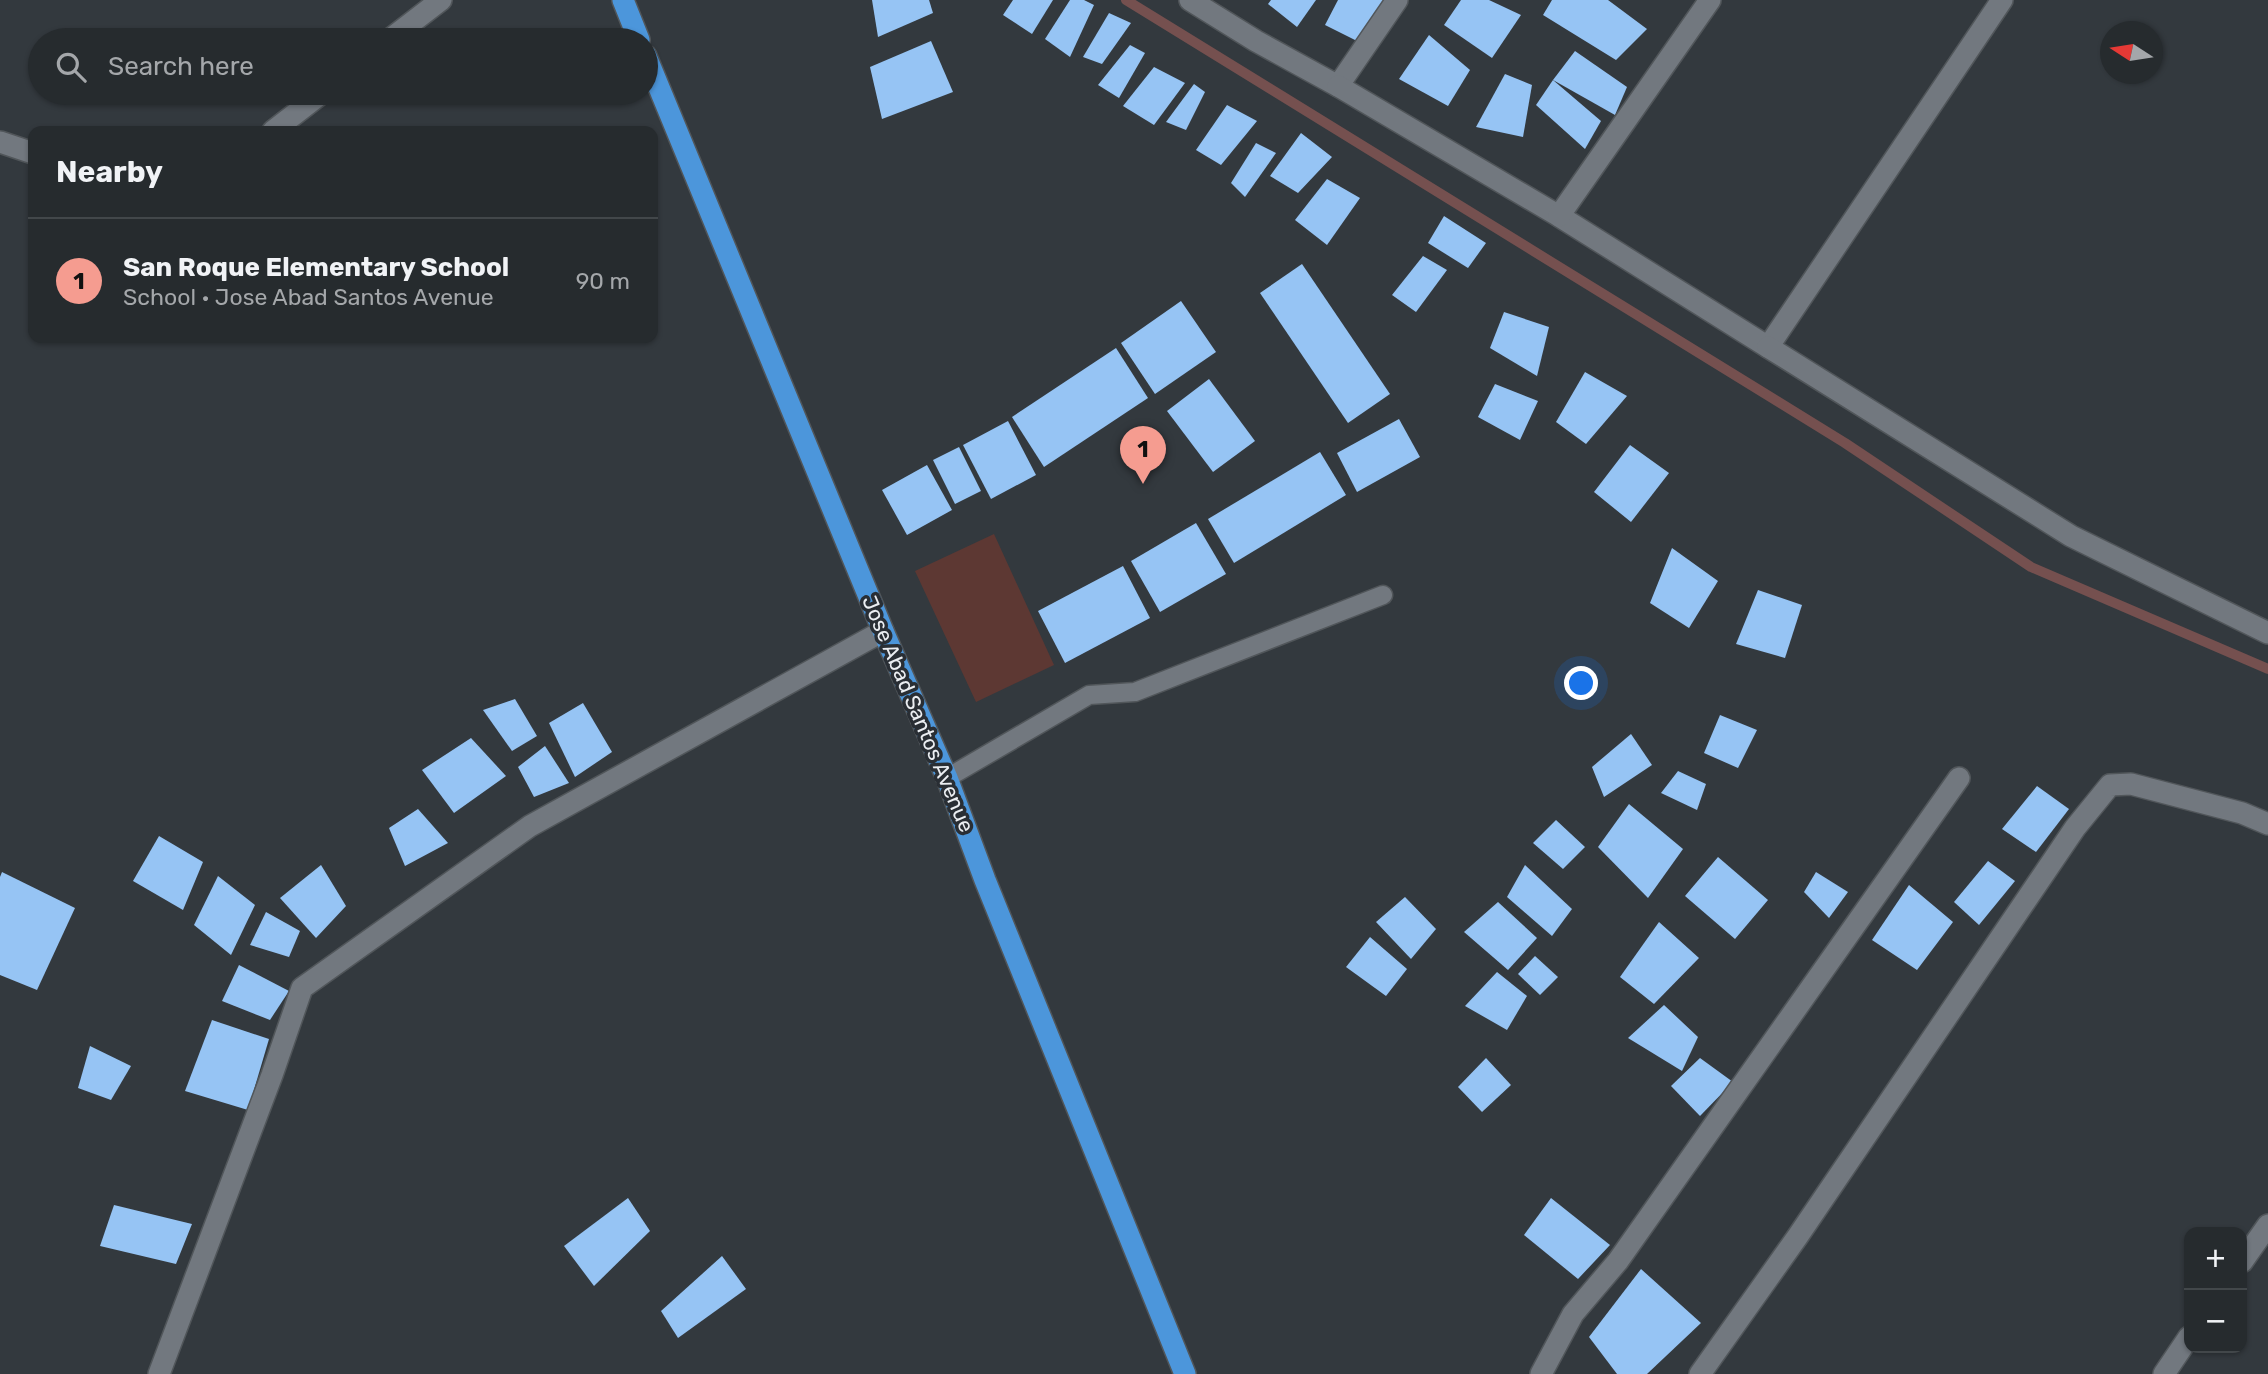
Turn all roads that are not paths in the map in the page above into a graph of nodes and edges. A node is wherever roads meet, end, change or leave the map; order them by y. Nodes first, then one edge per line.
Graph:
1 (441, 0) edge
2 (622, 0) edge
3 (1190, 0) edge
4 (1397, 0) edge
5 (1710, 0) edge
6 (2002, 0) edge
7 (405, 28) edge
8 (634, 28) edge
9 (658, 85) edge
10 (1338, 86) junction
11 (307, 105) edge
12 (279, 126) edge
13 (0, 142) edge
14 (28, 151) edge
15 (1559, 216) junction
16 (1768, 347) junction
17 (1383, 595) dead end
18 (883, 631) junction
19 (2268, 633) edge
20 (947, 778) junction
21 (1959, 778) dead end
22 (2268, 824) edge
23 (2268, 1225) edge
24 (2247, 1255) edge
25 (2184, 1344) edge
26 (159, 1374) edge
27 (1185, 1374) edge
28 (1542, 1374) edge
29 (1700, 1374) edge
30 (2164, 1374) edge

1 - 7 street
2 - 8 highway
3 - 10 street
4 - 10 street
5 - 15 street
6 - 16 street
9 - 18 highway, Jose Abad Santos Avenue
10 - 15 street
11 - 12 street
13 - 14 street
15 - 16 street
16 - 19 street
17 - 20 lane
18 - 20 highway, Jose Abad Santos Avenue
18 - 26 street
20 - 27 highway, Jose Abad Santos Avenue
21 - 28 street
22 - 29 street
23 - 24 street
25 - 30 street

